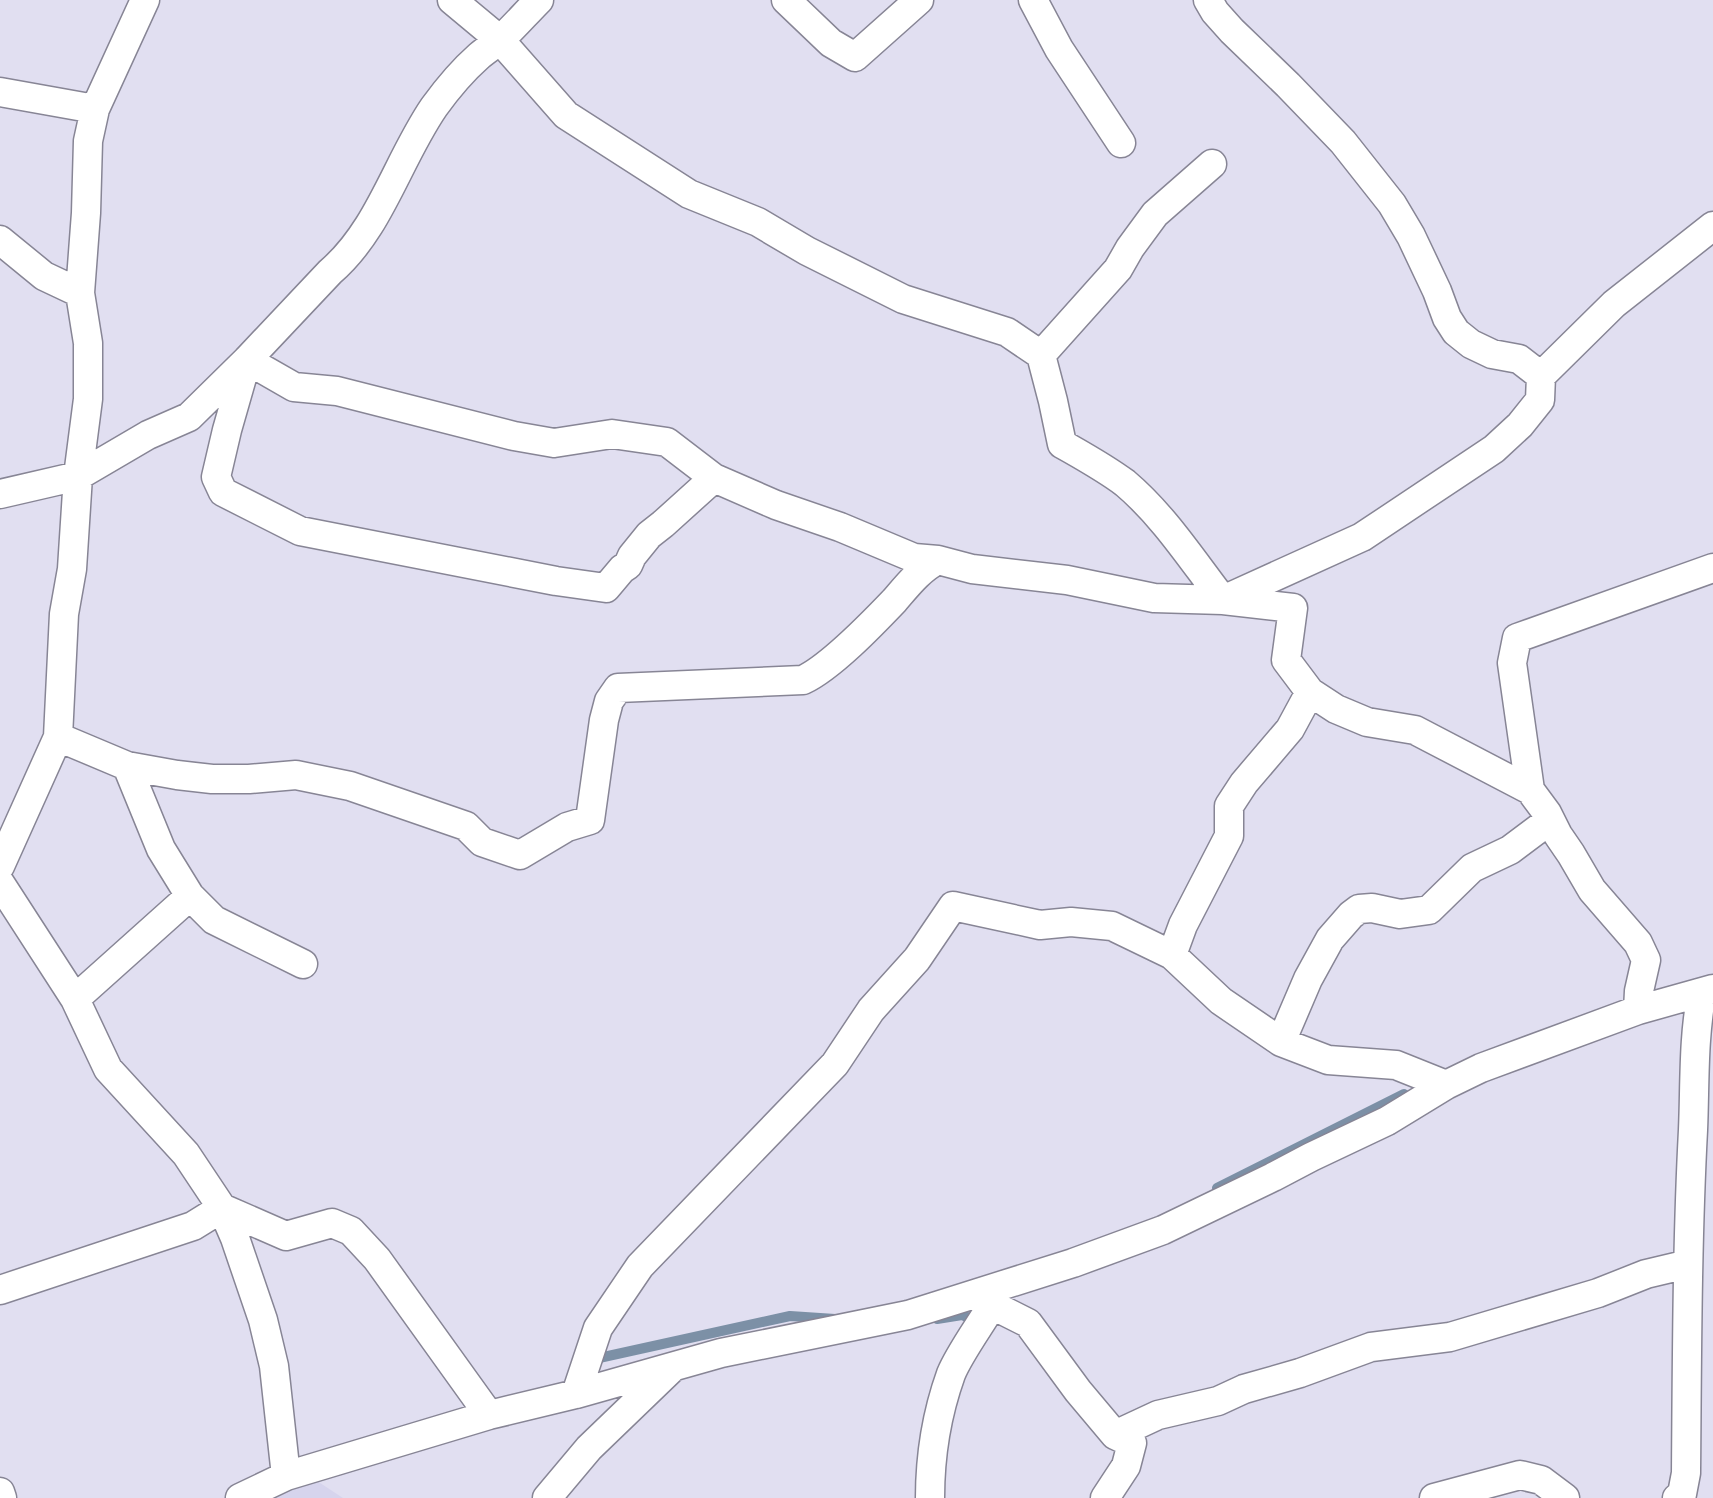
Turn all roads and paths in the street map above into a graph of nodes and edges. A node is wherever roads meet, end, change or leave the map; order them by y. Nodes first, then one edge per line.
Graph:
1 (145, 0) edge
2 (452, 0) edge
3 (539, 0) edge
4 (786, 0) edge
5 (919, 0) edge
6 (1033, 0) edge
7 (1208, 0) edge
8 (500, 40) junction
9 (0, 92) edge
10 (95, 109) junction
11 (1121, 143) dead end
12 (1212, 164) dead end
13 (1713, 226) edge
14 (0, 240) edge
15 (81, 293) junction
16 (1041, 355) junction
17 (247, 360) junction
18 (1541, 376) junction
19 (78, 476) junction
20 (714, 478) junction
21 (0, 494) edge
22 (938, 560) junction
23 (1713, 568) edge
24 (1223, 600) junction
25 (1310, 692) junction
26 (58, 738) junction
27 (127, 766) junction
28 (1530, 790) junction
29 (1550, 820) junction
30 (0, 866) edge
31 (0, 883) edge
32 (190, 896) junction
33 (1172, 955) junction
34 (303, 964) dead end
35 (1708, 991) edge
36 (75, 999) junction
37 (1638, 1011) junction
38 (1281, 1042) junction
39 (1446, 1085) junction
40 (1703, 1105) edge
41 (222, 1208) junction
42 (1688, 1264) junction
43 (0, 1290) edge
44 (987, 1298) junction
45 (673, 1366) junction
46 (576, 1394) junction
47 (489, 1415) junction
48 (1115, 1435) junction
49 (286, 1476) junction
50 (0, 1492) edge
51 (2, 1498) edge
52 (240, 1498) edge
53 (547, 1498) edge
54 (930, 1498) edge
55 (1105, 1498) edge
56 (1434, 1498) edge
57 (1565, 1498) edge
58 (1677, 1498) edge

1 - 10 street
2 - 8 street
3 - 8 street
4 - 5 street
6 - 11 street
7 - 18 street
8 - 16 street
8 - 17 street
9 - 10 street
10 - 15 street
12 - 16 street
13 - 18 street
14 - 15 street
15 - 19 street
16 - 24 street
17 - 19 street
17 - 20 street
17 - 20 street
18 - 24 street
19 - 21 street
19 - 26 street
20 - 22 street
22 - 24 street
22 - 27 street
23 - 28 street
24 - 25 street
25 - 28 street
25 - 33 street
26 - 27 street
26 - 30 street
27 - 32 street
28 - 29 street
29 - 37 street
29 - 38 street
31 - 36 street
32 - 34 street
32 - 36 street
33 - 38 street
33 - 46 street
35 - 37 street
35 - 40 street
36 - 41 street
37 - 39 street
38 - 39 street
39 - 44 street
40 - 42 street
41 - 43 street
41 - 47 street
41 - 49 street
42 - 48 street
42 - 58 street
44 - 45 street
44 - 48 street
44 - 54 street
45 - 46 street
45 - 53 street
46 - 47 street
47 - 49 street
48 - 55 street
49 - 52 street
50 - 51 street
56 - 57 street

